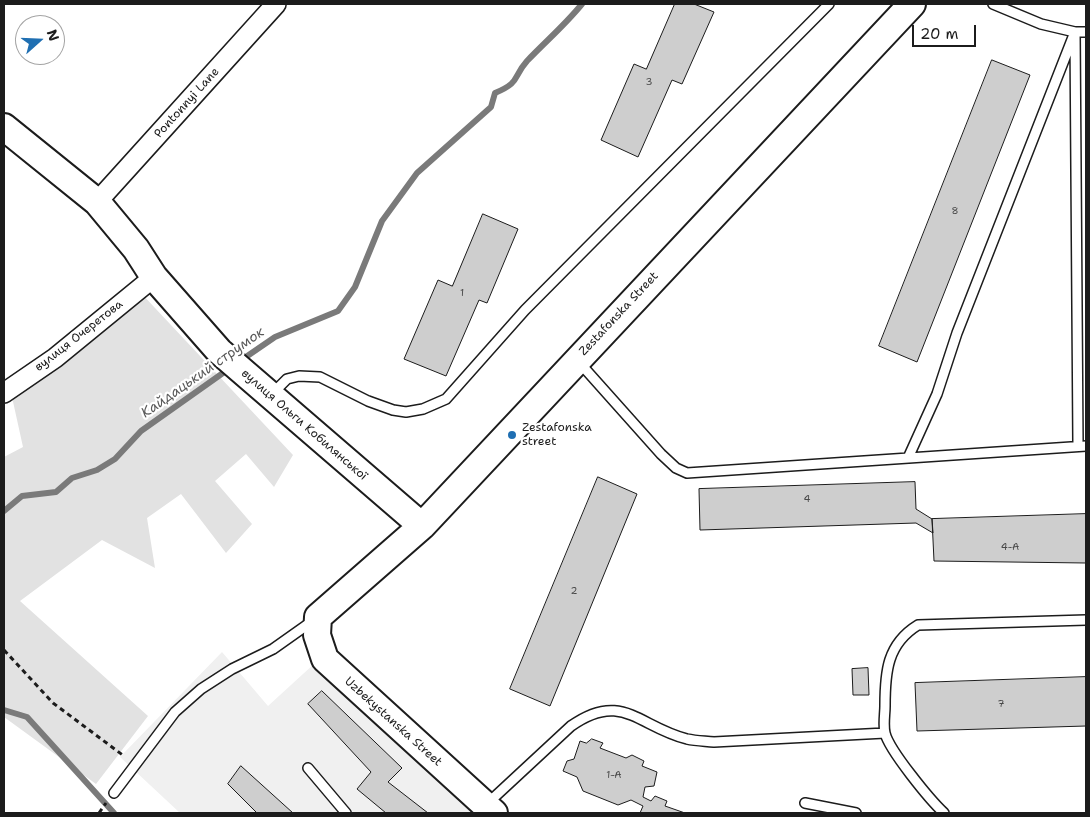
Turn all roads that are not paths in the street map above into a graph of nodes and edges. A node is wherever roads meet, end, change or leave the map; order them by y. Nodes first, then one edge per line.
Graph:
1 (276, 4) edge
2 (829, 4) edge
3 (912, 4) edge
4 (993, 4) edge
5 (1075, 32) junction
6 (1086, 32) edge
7 (4, 127) edge
8 (97, 202) junction
9 (154, 277) junction
10 (577, 360) junction
11 (263, 390) junction
12 (4, 393) edge
13 (1082, 445) edge
14 (908, 458) junction
15 (422, 526) junction
16 (318, 617) junction
17 (1086, 620) edge
18 (884, 733) junction
19 (308, 768) dead end
20 (114, 793) dead end
21 (805, 803) dead end
22 (490, 809) edge
23 (346, 813) edge
24 (856, 813) edge
25 (944, 813) edge

1 - 8 street, Pontonnyi Lane
2 - 11 lane
3 - 10 street, Zestafonska Street
4 - 5 lane
5 - 6 lane
5 - 13 lane
5 - 14 lane
7 - 8 street, вулиця Ольги Кобилянської
8 - 9 street, вулиця Ольги Кобилянської
9 - 11 street, вулиця Ольги Кобилянської
9 - 12 street, вулиця Очеретова
10 - 14 lane
10 - 15 street, Zestafonska Street
11 - 15 street, вулиця Ольги Кобилянської
13 - 14 lane
15 - 16 street, Zestafonska Street
16 - 20 lane
16 - 22 street, Uzbekystanska Street
17 - 18 lane
18 - 22 lane
18 - 25 lane
19 - 23 lane
21 - 24 lane

